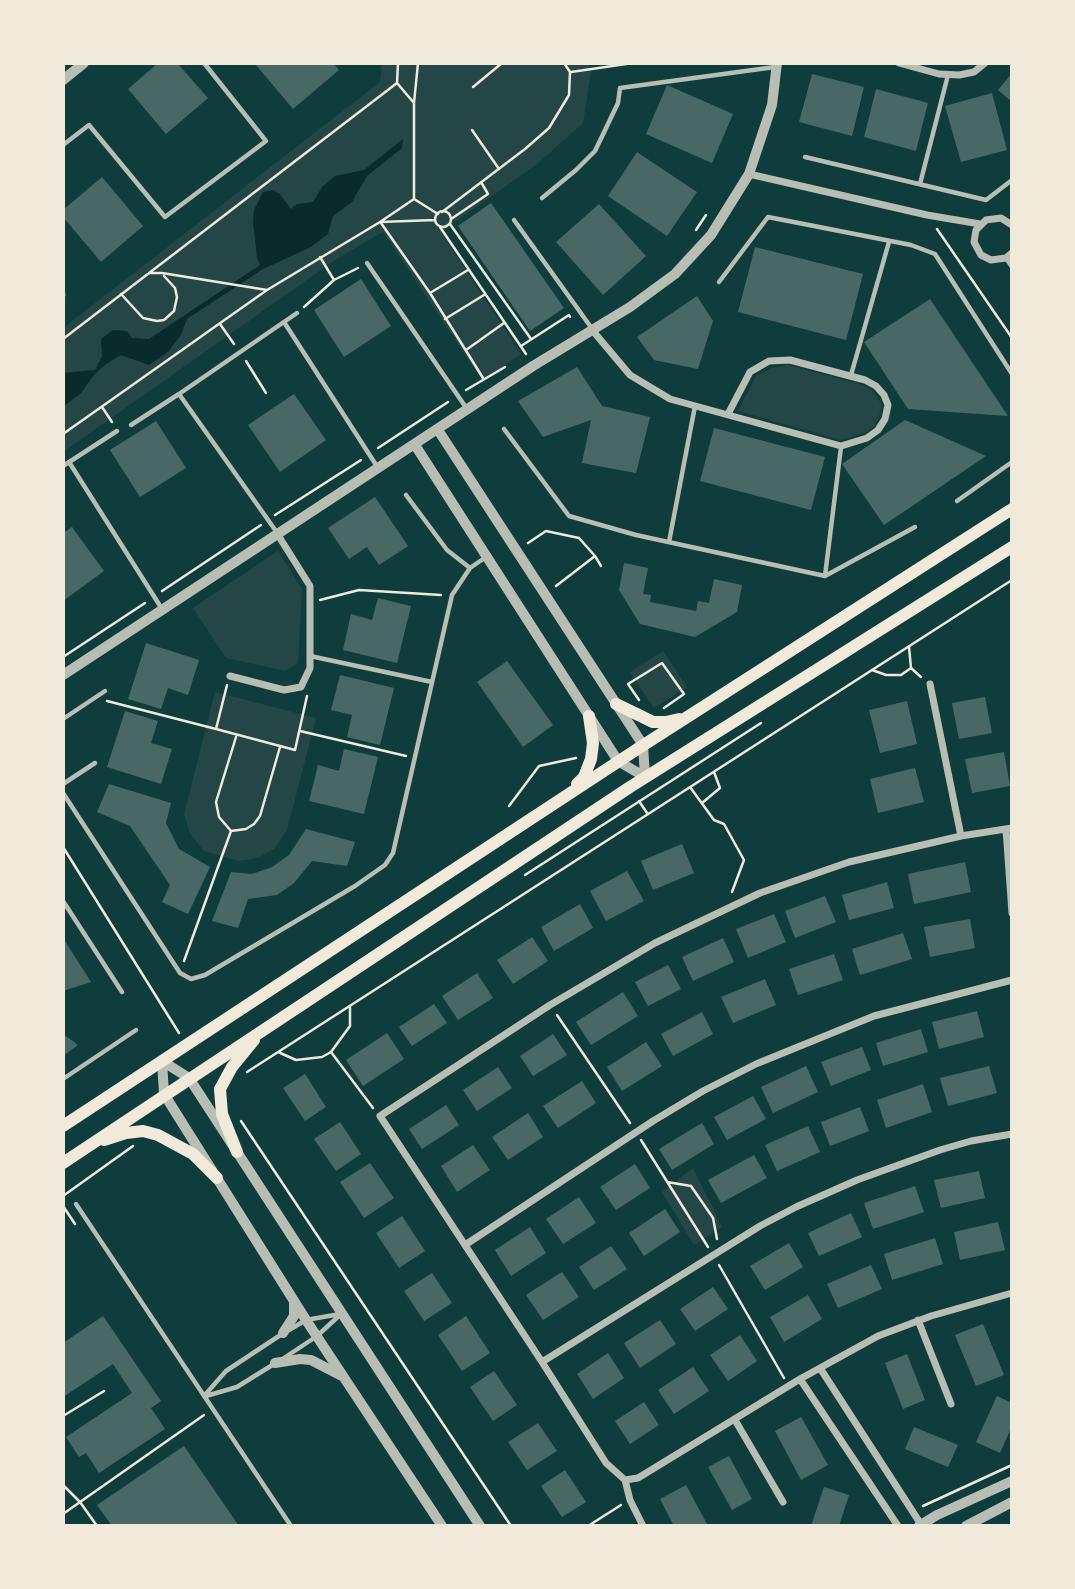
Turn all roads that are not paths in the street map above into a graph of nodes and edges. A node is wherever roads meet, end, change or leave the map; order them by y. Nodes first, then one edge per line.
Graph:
1 (84, 63) edge
2 (204, 63) edge
3 (899, 63) edge
4 (985, 63) edge
5 (777, 65) edge
6 (948, 74) junction
7 (63, 79) edge
8 (63, 145) edge
9 (805, 157) dead end
10 (749, 174) junction
11 (1012, 180) edge
12 (920, 184) junction
13 (542, 198) dead end
14 (514, 220) dead end
15 (980, 224) junction
16 (1012, 225) edge
17 (889, 242) junction
18 (1009, 256) edge
19 (367, 263) road end
20 (1012, 267) edge
21 (719, 282) dead end
22 (297, 313) road end
23 (284, 322) junction
24 (593, 331) junction
25 (1012, 374) edge
26 (851, 376) junction
27 (179, 394) junction
28 (695, 405) junction
29 (468, 410) junction
30 (728, 414) junction
31 (131, 425) dead end
32 (504, 429) dead end
33 (438, 430) junction
34 (117, 431) road end
35 (415, 445) junction
36 (841, 446) junction
37 (69, 462) junction
38 (1012, 462) edge
39 (63, 466) edge
40 (379, 469) junction
41 (406, 495) dead end
42 (957, 501) dead end
43 (1012, 509) edge
44 (915, 527) dead end
45 (278, 535) junction
46 (669, 542) junction
47 (1012, 547) edge
48 (487, 557) junction
49 (470, 568) junction
50 (825, 576) junction
51 (163, 610) junction
52 (310, 656) junction
53 (63, 675) edge
54 (230, 676) road end
55 (432, 682) junction
56 (930, 684) road end
57 (106, 691) dead end
58 (616, 704) junction
59 (589, 716) junction
60 (690, 716) junction
61 (63, 719) edge
62 (643, 745) junction
63 (618, 761) junction
64 (95, 763) dead end
65 (646, 777) junction
66 (63, 784) edge
67 (63, 793) edge
68 (566, 795) junction
69 (1009, 828) edge
70 (961, 836) junction
71 (63, 901) edge
72 (1012, 913) edge
73 (1012, 979) edge
74 (122, 992) dead end
75 (264, 1028) junction
76 (136, 1030) dead end
77 (162, 1061) junction
78 (189, 1078) junction
79 (63, 1079) edge
80 (164, 1094) junction
81 (63, 1126) edge
82 (1012, 1134) edge
83 (90, 1144) junction
84 (237, 1152) junction
85 (63, 1163) edge
86 (218, 1178) junction
87 (76, 1203) dead end
88 (465, 1245) junction
89 (1012, 1293) edge
90 (294, 1300) junction
91 (341, 1314) junction
92 (306, 1320) junction
93 (918, 1320) junction
94 (283, 1334) junction
95 (317, 1336) junction
96 (542, 1362) junction
97 (275, 1363) junction
98 (820, 1368) junction
99 (344, 1378) junction
100 (800, 1379) junction
101 (204, 1396) junction
102 (951, 1404) dead end
103 (735, 1420) junction
104 (625, 1480) junction
105 (1012, 1481) edge
106 (783, 1502) dead end
107 (1012, 1502) edge
108 (291, 1526) edge
109 (442, 1526) edge
110 (480, 1526) edge
111 (643, 1526) edge
112 (898, 1526) edge
113 (920, 1526) edge
114 (966, 1526) edge

1 - 7 street
2 - 8 lane
3 - 6 street
4 - 6 street
5 - 10 street
5 - 13 lane
6 - 12 lane
9 - 12 lane
10 - 15 street
10 - 24 street
11 - 12 lane
14 - 24 lane
15 - 16 street
15 - 18 street
17 - 21 lane
17 - 25 lane
17 - 26 lane
18 - 20 lane
19 - 29 lane
22 - 23 lane
23 - 27 lane
23 - 40 lane
24 - 28 street
24 - 29 street
26 - 30 street
26 - 36 street
27 - 31 lane
27 - 45 lane
28 - 30 street
28 - 46 lane
29 - 33 street
30 - 36 street
32 - 46 lane
33 - 35 street
33 - 58 street
34 - 37 lane
35 - 40 street
35 - 48 street
36 - 50 lane
37 - 39 lane
37 - 51 lane
38 - 42 lane
40 - 45 street
41 - 49 lane
43 - 60 main road
44 - 50 lane
45 - 51 street
45 - 52 street
46 - 50 lane
47 - 65 main road
48 - 49 lane
48 - 59 street
49 - 55 lane
51 - 53 street
52 - 54 street
52 - 55 lane
55 - 67 lane
56 - 70 street
57 - 61 lane
58 - 60 main road
58 - 62 street
59 - 63 street
59 - 68 main road
60 - 62 main road
62 - 63 main road
62 - 65 street
63 - 65 street
63 - 68 main road
64 - 66 lane
65 - 75 main road
68 - 77 main road
69 - 70 street
69 - 72 street
70 - 88 street
71 - 74 lane
73 - 88 street
75 - 78 main road
75 - 84 main road
76 - 79 lane
77 - 78 street
77 - 80 street
77 - 81 main road
78 - 80 main road
78 - 84 street
80 - 83 main road
80 - 86 street
82 - 96 street
83 - 85 main road
83 - 86 main road
84 - 91 street
86 - 90 street
87 - 101 lane
88 - 96 street
89 - 93 street
90 - 92 street
90 - 94 street
91 - 92 lane
91 - 95 lane
91 - 110 street
92 - 94 lane
92 - 95 street
93 - 98 street
93 - 102 street
94 - 101 lane
95 - 97 lane
95 - 99 street
96 - 104 street
97 - 99 street
97 - 101 lane
98 - 100 street
98 - 113 street
99 - 109 street
100 - 103 street
100 - 112 street
101 - 108 lane
103 - 104 street
103 - 106 street
104 - 111 street
105 - 113 street
107 - 114 street

